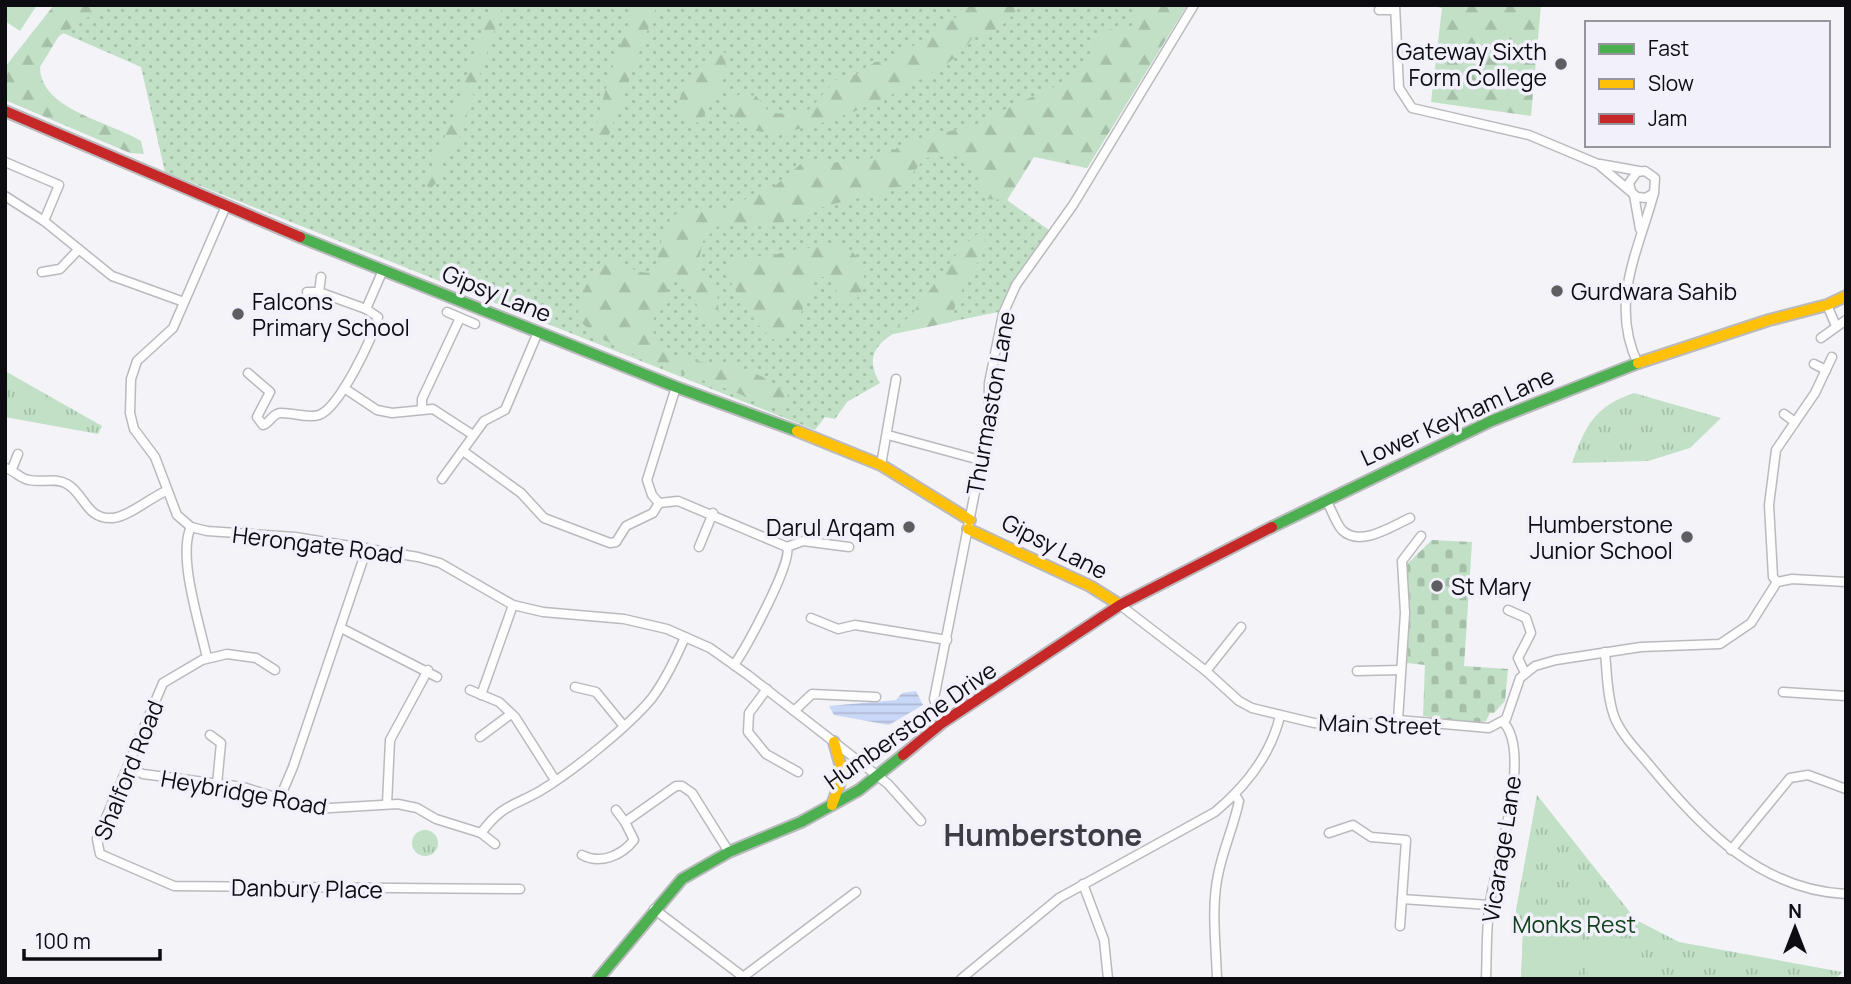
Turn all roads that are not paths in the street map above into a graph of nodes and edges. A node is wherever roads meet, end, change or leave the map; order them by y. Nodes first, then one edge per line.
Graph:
1 (1194, 5) edge
2 (1395, 7) edge
3 (1379, 10) dead end
4 (5, 111) edge
5 (5, 162) edge
6 (1598, 164) junction
7 (1641, 171) junction
8 (1632, 193) junction
9 (1654, 193) junction
10 (5, 196) edge
11 (226, 206) junction
12 (44, 221) junction
13 (1640, 232) junction
14 (79, 249) junction
15 (383, 271) junction
16 (42, 272) dead end
17 (321, 278) dead end
18 (307, 292) dead end
19 (319, 292) junction
20 (1845, 296) edge
21 (184, 302) junction
22 (1827, 305) junction
23 (366, 309) junction
24 (447, 312) dead end
25 (460, 318) junction
26 (1846, 320) edge
27 (475, 324) dead end
28 (1836, 326) junction
29 (538, 332) junction
30 (1821, 338) dead end
31 (1832, 357) dead end
32 (1638, 364) junction
33 (1814, 364) dead end
34 (1826, 370) junction
35 (248, 373) dead end
36 (896, 379) dead end
37 (676, 387) junction
38 (344, 388) junction
39 (422, 409) junction
40 (1784, 414) dead end
41 (1795, 422) junction
42 (473, 435) junction
43 (888, 435) junction
44 (463, 451) junction
45 (18, 454) dead end
46 (980, 460) junction
47 (881, 465) junction
48 (8, 469) edge
49 (442, 480) dead end
50 (166, 491) junction
51 (1326, 500) junction
52 (659, 503) junction
53 (713, 513) junction
54 (1410, 518) dead end
55 (969, 524) junction
56 (191, 527) junction
57 (1421, 536) dead end
58 (699, 547) dead end
59 (787, 547) junction
60 (849, 547) dead end
61 (367, 548) junction
62 (1777, 582) junction
63 (1846, 582) edge
64 (513, 605) junction
65 (1120, 605) junction
66 (1508, 610) dead end
67 (811, 618) dead end
68 (1241, 627) dead end
69 (341, 628) junction
70 (685, 636) junction
71 (947, 640) junction
72 (1605, 652) junction
73 (207, 658) junction
74 (734, 665) junction
75 (275, 670) dead end
76 (428, 670) junction
77 (1400, 670) junction
78 (1206, 671) junction
79 (1357, 671) dead end
80 (1525, 673) junction
81 (436, 677) dead end
82 (575, 687) dead end
83 (470, 690) dead end
84 (767, 690) junction
85 (1783, 692) dead end
86 (481, 695) junction
87 (1846, 696) edge
88 (876, 697) dead end
89 (794, 711) junction
90 (511, 714) junction
91 (1280, 716) junction
92 (1398, 720) junction
93 (1503, 722) junction
94 (942, 723) junction
95 (623, 725) junction
96 (210, 735) dead end
97 (480, 737) dead end
98 (834, 742) junction
99 (128, 767) junction
100 (798, 772) dead end
101 (877, 776) junction
102 (555, 780) junction
103 (217, 784) junction
104 (1846, 789) edge
105 (1235, 795) junction
106 (279, 800) junction
107 (387, 804) junction
108 (830, 807) junction
109 (616, 810) dead end
110 (921, 821) dead end
111 (625, 822) junction
112 (481, 833) junction
113 (1329, 833) dead end
114 (495, 844) dead end
115 (1731, 850) junction
116 (729, 852) junction
117 (100, 854) joint
118 (582, 855) dead end
119 (1083, 884) junction
120 (520, 889) dead end
121 (856, 892) dead end
122 (1846, 894) edge
123 (1402, 899) junction
124 (1489, 905) junction
125 (654, 909) junction
126 (1400, 926) dead end
127 (745, 978) edge
128 (598, 979) edge
129 (961, 979) edge
130 (1108, 979) edge
131 (1217, 979) edge
132 (1486, 979) edge

1 - 46 street, Thurmaston Lane
2 - 3 street
2 - 6 street
4 - 11 street, Gipsy Lane
5 - 12 street
6 - 7 street
6 - 8 street
7 - 8 street
7 - 9 street
8 - 9 street
8 - 13 street
9 - 13 street
10 - 12 street
11 - 15 street, Gipsy Lane
11 - 21 street
12 - 14 street
13 - 32 street
14 - 16 street
14 - 21 street
15 - 23 street
15 - 29 street, Gipsy Lane
17 - 19 street
18 - 19 street
19 - 23 street
20 - 22 street, Lower Keyham Lane
21 - 50 street
22 - 28 street
22 - 32 street, Lower Keyham Lane
23 - 38 street
24 - 25 street
25 - 27 street
25 - 39 street
26 - 28 street
28 - 30 street
29 - 37 street, Gipsy Lane
29 - 42 street
31 - 34 street
32 - 51 street, Lower Keyham Lane
33 - 34 street
34 - 41 street
35 - 38 street
36 - 43 street
37 - 47 street, Gipsy Lane
37 - 52 street
38 - 39 street
39 - 42 street
40 - 41 street
41 - 62 street
42 - 44 street
43 - 46 street
43 - 47 street
44 - 49 street
44 - 52 street
45 - 48 street
46 - 55 street, Thurmaston Lane
47 - 55 street, Gipsy Lane
48 - 50 street
50 - 56 street
51 - 54 street
51 - 65 street, Lower Keyham Lane
52 - 53 street
53 - 58 street
53 - 59 street
55 - 65 street, Gipsy Lane
55 - 71 street, Thurmaston Lane
56 - 61 street, Herongate Road
56 - 73 street
57 - 77 street
59 - 60 street
59 - 74 street
61 - 64 street, Herongate Road
61 - 69 street
62 - 63 street
62 - 72 street
64 - 70 street, Herongate Road
64 - 86 street
65 - 78 street, Main Street
65 - 94 street, Humberstone Drive
66 - 80 street
67 - 71 street
68 - 78 street
69 - 76 street
69 - 106 street
70 - 74 street, Herongate Road
70 - 95 street
71 - 94 street, Thurmaston Lane
72 - 80 street
72 - 115 street
73 - 75 street, Shalford Road
73 - 99 street, Shalford Road
74 - 84 street, Herongate Road
76 - 81 street
76 - 107 street
77 - 79 street
77 - 92 street
78 - 91 street, Main Street
80 - 93 street
82 - 95 street
83 - 86 street
84 - 89 street, Herongate Road
84 - 100 street
85 - 87 street
86 - 90 street
88 - 89 street
89 - 98 street, Herongate Road
90 - 97 street
90 - 102 street
91 - 92 street, Main Street
91 - 105 street
92 - 93 street, Main Street
93 - 124 street, Vicarage Lane
94 - 101 street, Humberstone Drive
95 - 102 street
96 - 103 street
98 - 101 street, Herongate Road
98 - 108 street
99 - 103 street, Heybridge Road
99 - 117 street, Shalford Road
101 - 108 street, Humberstone Drive
101 - 110 street, Herongate Road
102 - 112 street
103 - 106 street, Heybridge Road
104 - 115 street
105 - 119 street
105 - 131 street
106 - 107 street, Heybridge Road
107 - 112 street, Heybridge Road
108 - 116 street, Humberstone Drive
109 - 111 street
111 - 116 street
111 - 118 street
112 - 114 street, Heybridge Road
113 - 123 street
115 - 122 street
116 - 125 street, Humberstone Drive
117 - 120 street, Danbury Place
119 - 129 street
119 - 130 street
121 - 127 street
123 - 124 street
123 - 126 street
124 - 132 street, Vicarage Lane
125 - 127 street
125 - 128 street, Humberstone Drive

